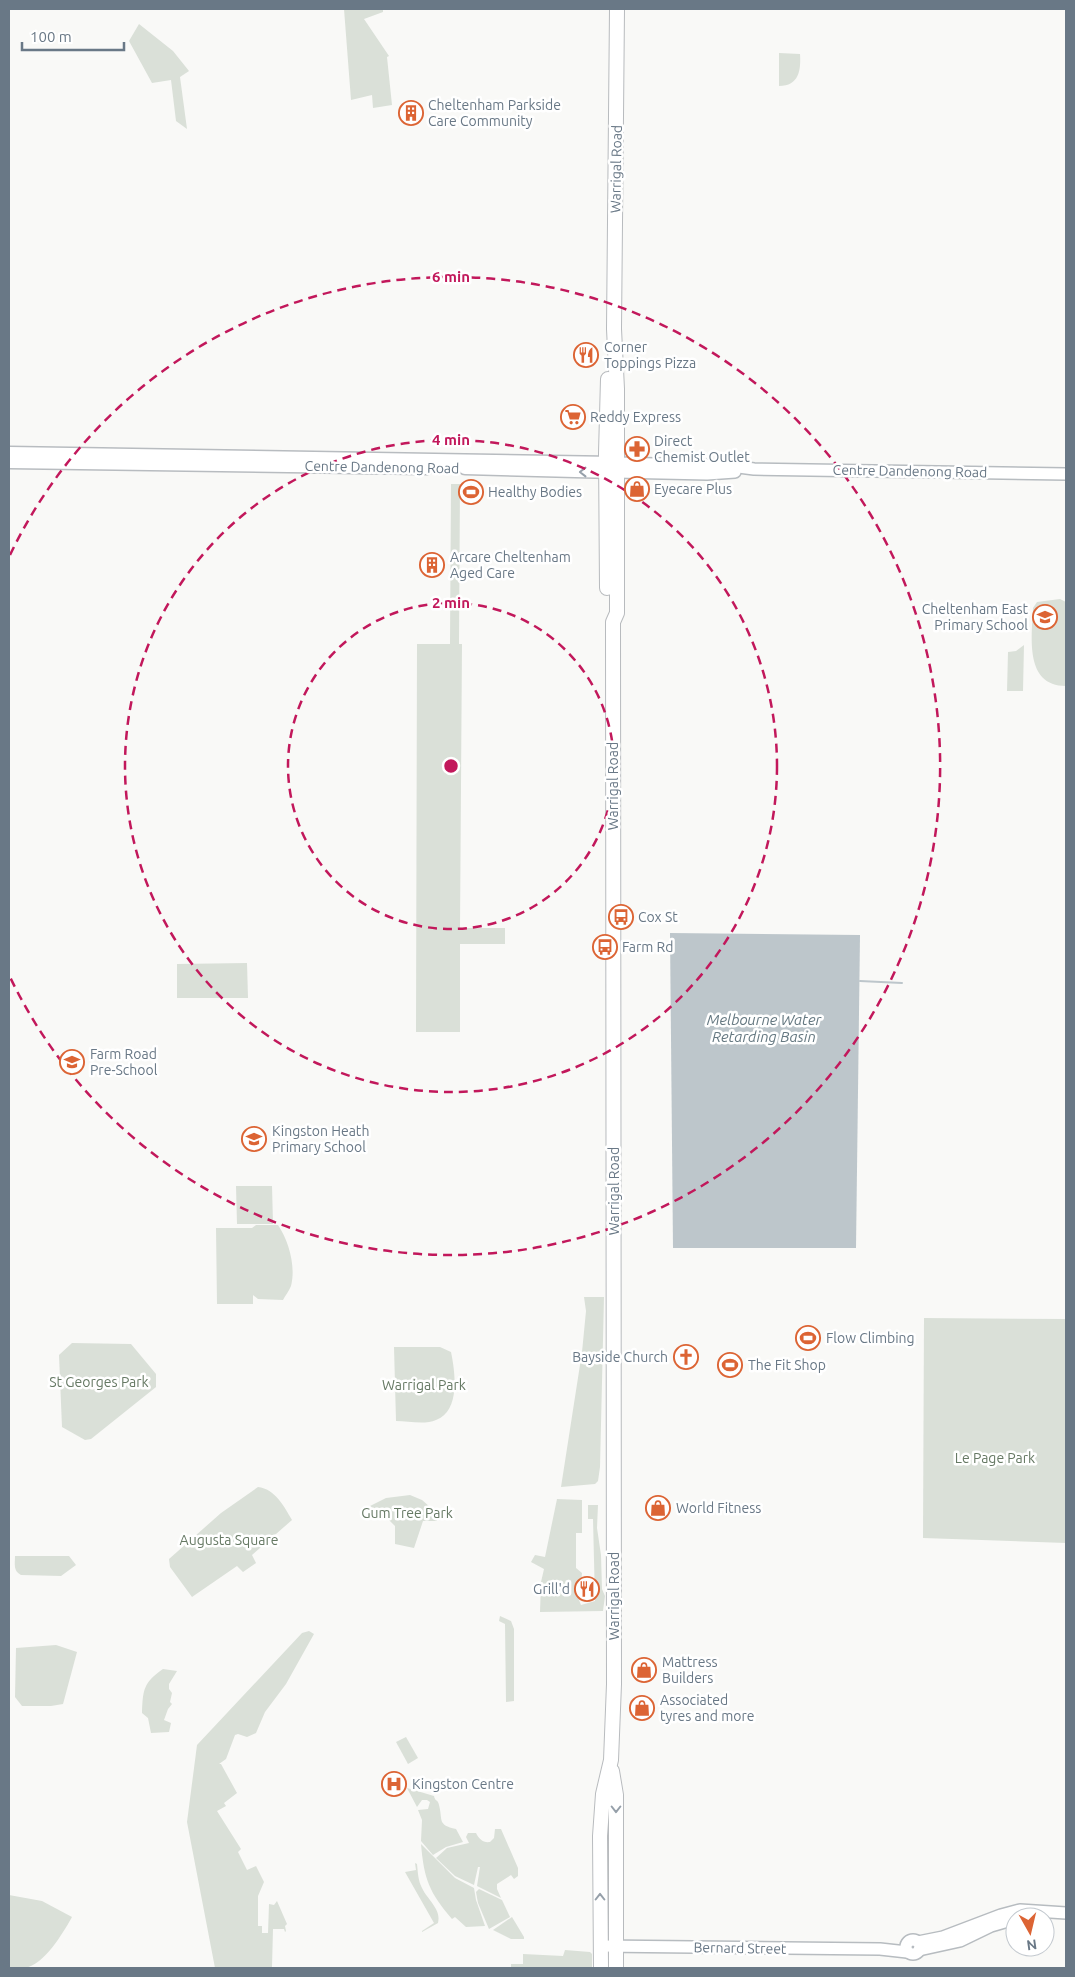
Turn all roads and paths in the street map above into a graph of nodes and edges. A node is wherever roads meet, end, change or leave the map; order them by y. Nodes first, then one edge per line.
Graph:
1 (617, 9) edge
2 (9, 453) edge
3 (9, 462) edge
4 (612, 468) junction
5 (1066, 474) edge
6 (610, 1760) junction
7 (1005, 1914) edge
8 (1005, 1922) edge
9 (600, 1946) junction
10 (918, 1946) junction
11 (616, 1947) junction
12 (601, 1968) edge
13 (616, 1968) edge

1 - 4 highway, Warrigal Road
2 - 4 main road, Centre Dandenong Road
4 -> 3 main road, Centre Dandenong Road
4 - 5 street, Centre Dandenong Road
4 - 6 highway, Warrigal Road
9 -> 6 highway, Warrigal Road
6 -> 11 highway, Warrigal Road
7 - 10 street
8 - 10 street
9 - 11 street, Bernard Street
9 - 12 highway, Warrigal Road
10 - 11 street, Bernard Street
11 - 13 highway, Warrigal Road

